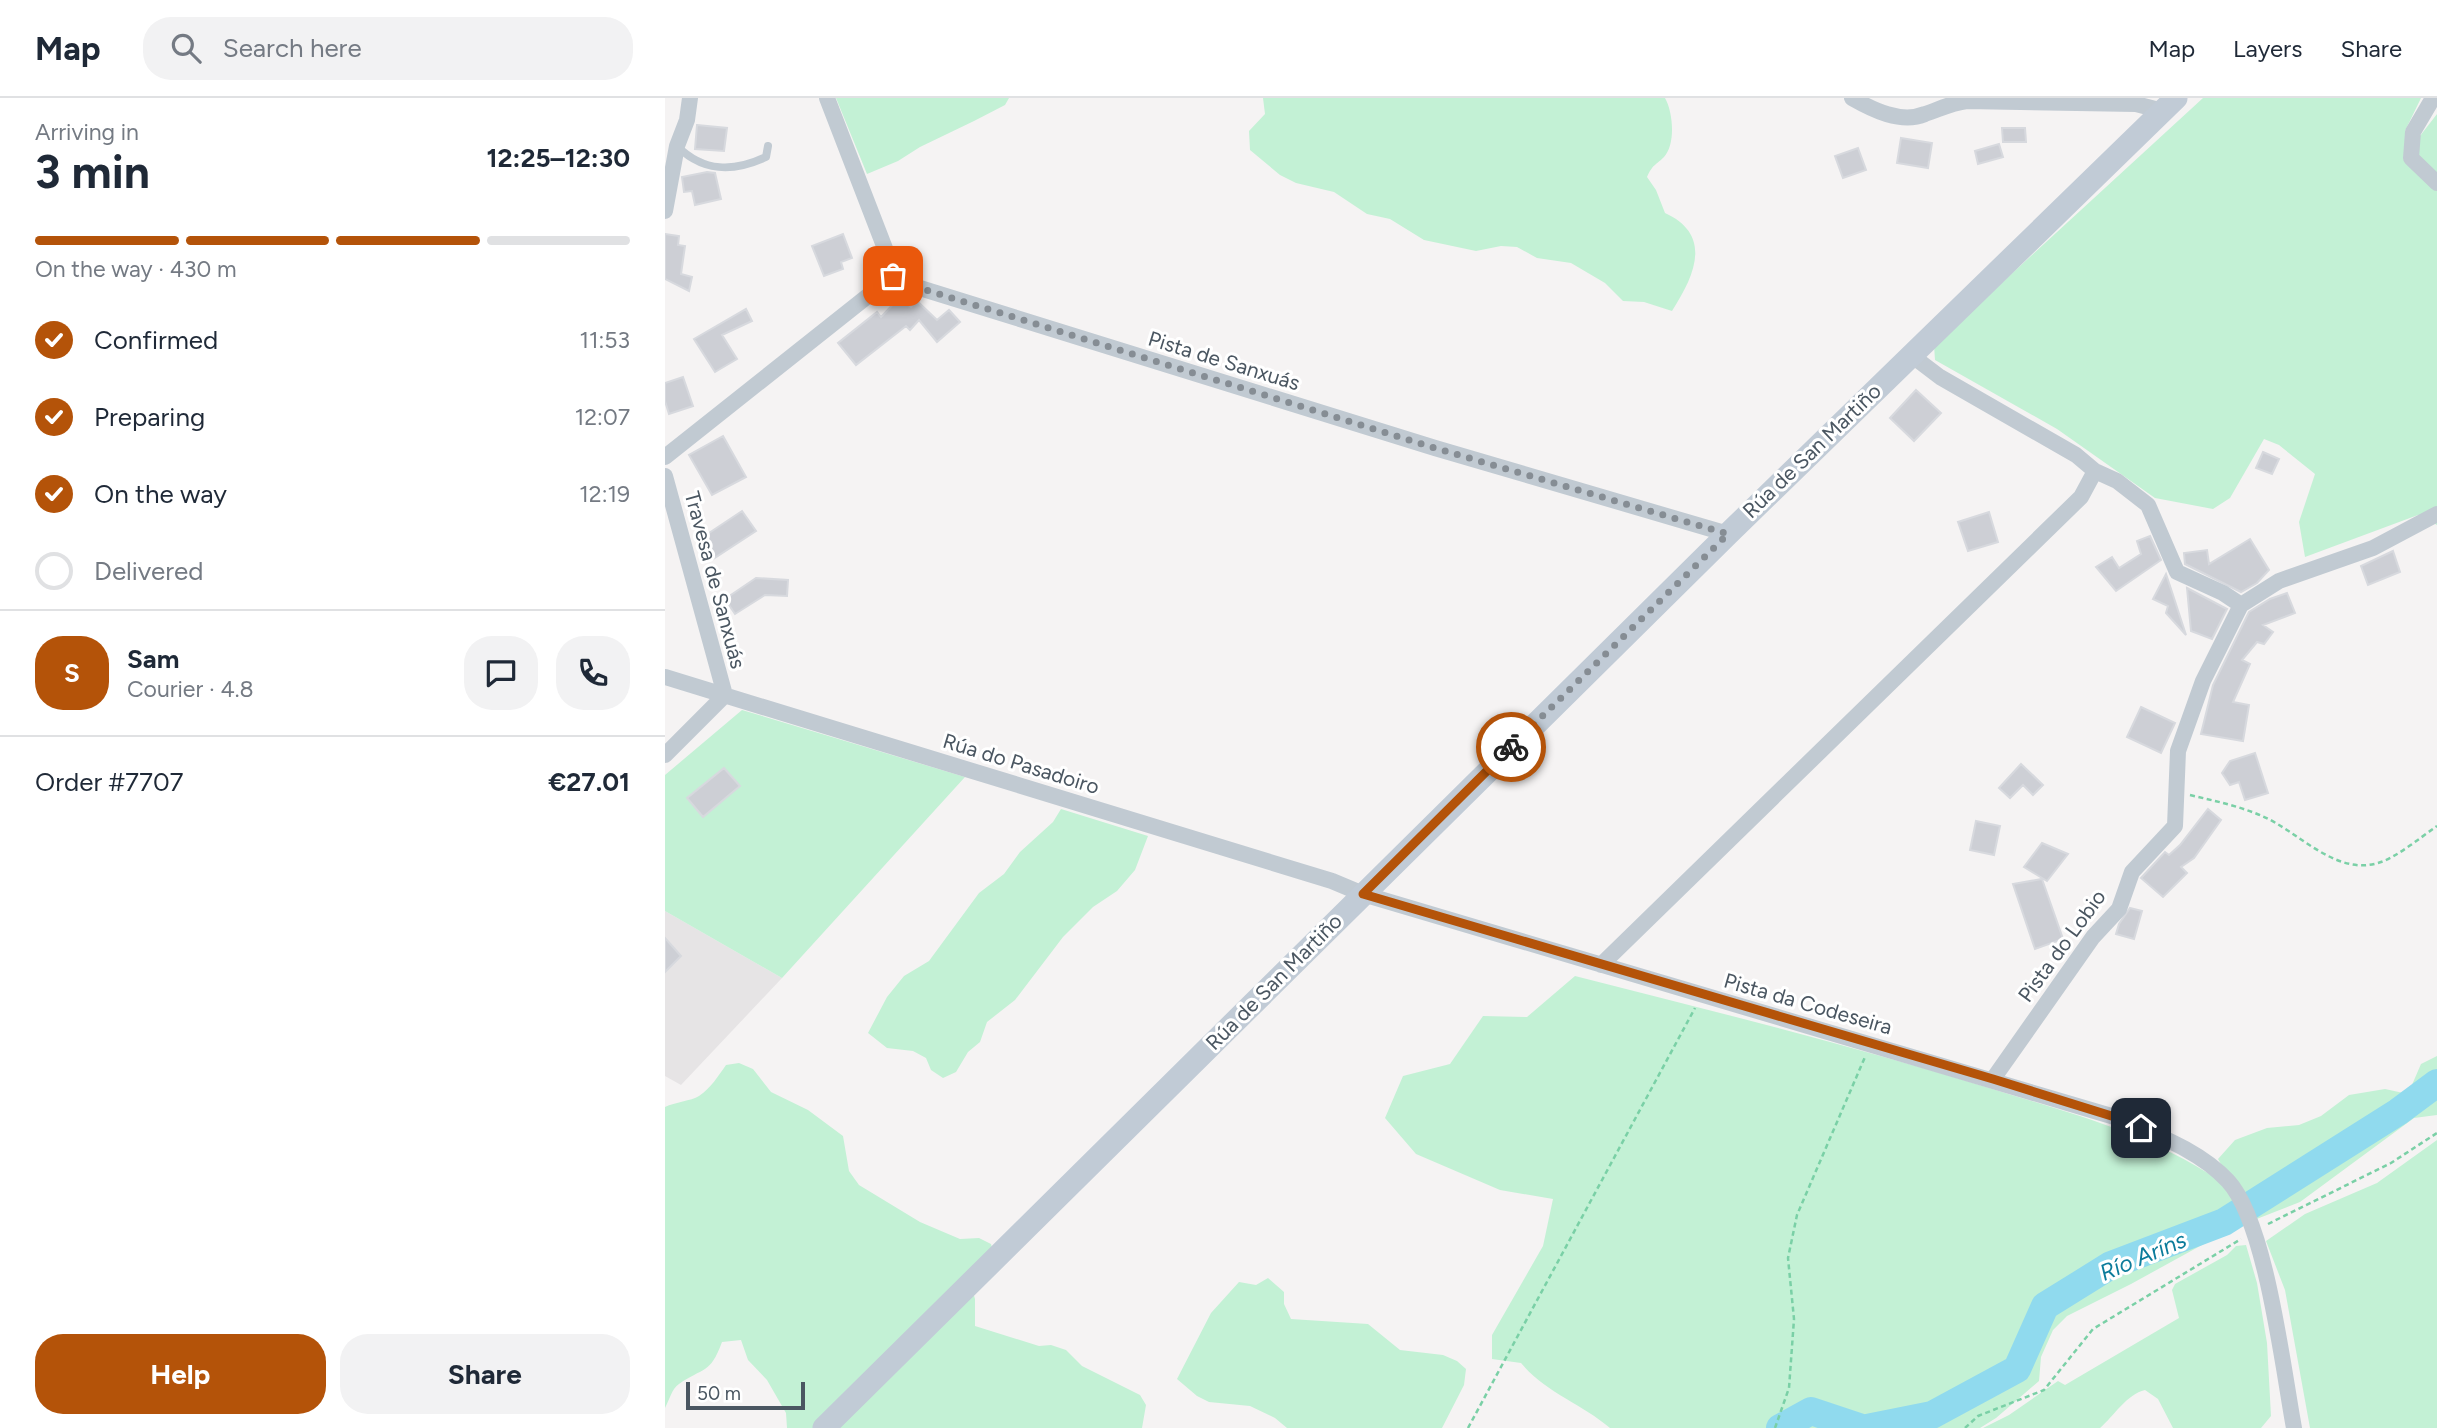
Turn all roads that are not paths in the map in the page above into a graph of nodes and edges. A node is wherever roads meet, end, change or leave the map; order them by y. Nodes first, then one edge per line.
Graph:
1 (690, 98) edge
2 (827, 98) edge
3 (1852, 98) edge
4 (2433, 98) edge
5 (2170, 104) edge
6 (677, 146) junction
7 (768, 146) dead end
8 (665, 158) edge
9 (2437, 183) edge
10 (665, 211) edge
11 (893, 276) junction
12 (1911, 355) junction
13 (665, 457) edge
14 (2095, 471) junction
15 (665, 476) edge
16 (2437, 514) edge
17 (1728, 534) junction
18 (2241, 605) junction
19 (665, 677) edge
20 (725, 695) junction
21 (665, 755) edge
22 (1363, 894) junction
23 (1601, 965) junction
24 (1993, 1079) junction
25 (824, 1428) edge
26 (2294, 1428) edge

1 - 6 street
2 - 11 street
3 - 5 street
4 - 9 street
5 - 12 street, Rúa de San Martiño
6 - 7 lane
6 - 8 street
6 - 10 street
11 - 13 street
11 - 17 street, Pista de Sanxuás
12 - 14 street
12 - 17 street, Rúa de San Martiño
14 - 18 street
14 - 23 street
15 - 20 street, Travesa de Sanxuás
16 - 18 street
17 - 22 street, Rúa de San Martiño
18 - 24 street, Pista do Lobio
19 - 20 street, Rúa do Pasadoiro
20 - 21 street, Travesa de Sanxuás
20 - 22 street, Rúa do Pasadoiro
22 - 23 street, Pista da Codeseira
22 - 25 street, Rúa de San Martiño
23 - 24 street, Pista da Codeseira
24 - 26 street, Pista da Codeseira

